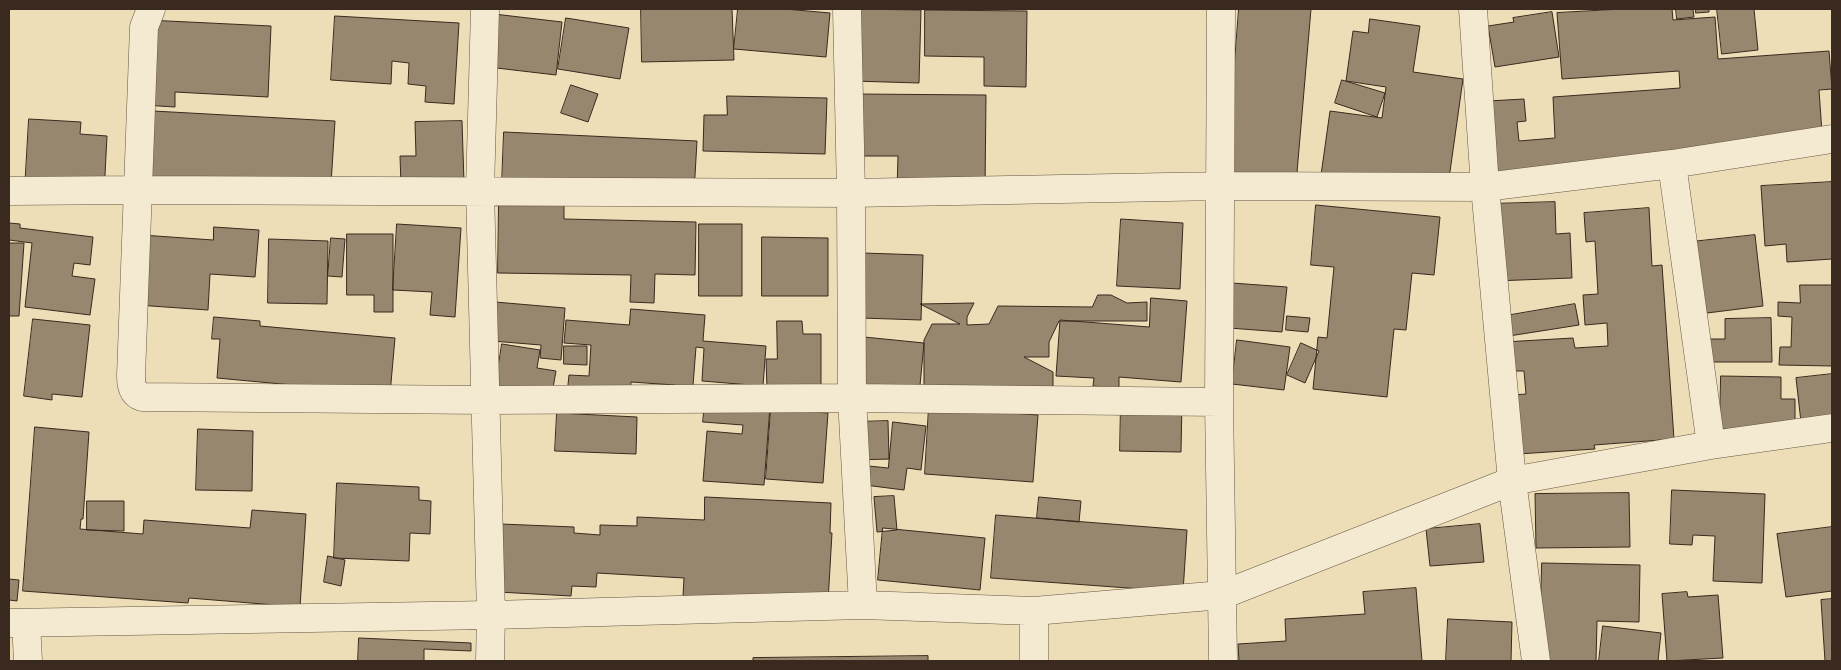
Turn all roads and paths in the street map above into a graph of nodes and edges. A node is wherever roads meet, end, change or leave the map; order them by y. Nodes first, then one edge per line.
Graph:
1 (151, 9) edge
2 (485, 9) edge
3 (846, 9) edge
4 (1221, 9) edge
5 (1473, 9) edge
6 (1832, 138) edge
7 (1672, 164) junction
8 (1220, 186) junction
9 (1485, 187) junction
10 (138, 190) junction
11 (480, 190) junction
12 (9, 191) edge
13 (851, 193) junction
14 (852, 398) junction
15 (486, 400) junction
16 (1220, 402) junction
17 (1832, 428) edge
18 (1711, 445) junction
19 (1512, 480) junction
20 (1222, 595) junction
21 (864, 605) junction
22 (1034, 611) junction
23 (491, 615) junction
24 (18, 623) edge
25 (28, 661) edge
26 (490, 661) edge
27 (1034, 661) edge
28 (1223, 661) edge
29 (1536, 661) edge

1 - 10 street
2 - 11 street
3 - 13 street
4 - 8 street
5 - 9 street
6 - 7 street
7 - 9 street
7 - 18 street
8 - 9 street
8 - 13 street
8 - 16 street
9 - 19 street
10 - 11 street
10 - 12 street
10 - 15 street
11 - 13 street
11 - 15 street
13 - 14 street
14 - 15 street
14 - 16 street
14 - 21 street
15 - 23 street
16 - 20 street
17 - 18 street
18 - 19 street
19 - 20 street
19 - 29 street
20 - 22 street
20 - 28 street
21 - 22 street
21 - 23 street
22 - 27 street
23 - 24 street
23 - 26 street
24 - 25 street

